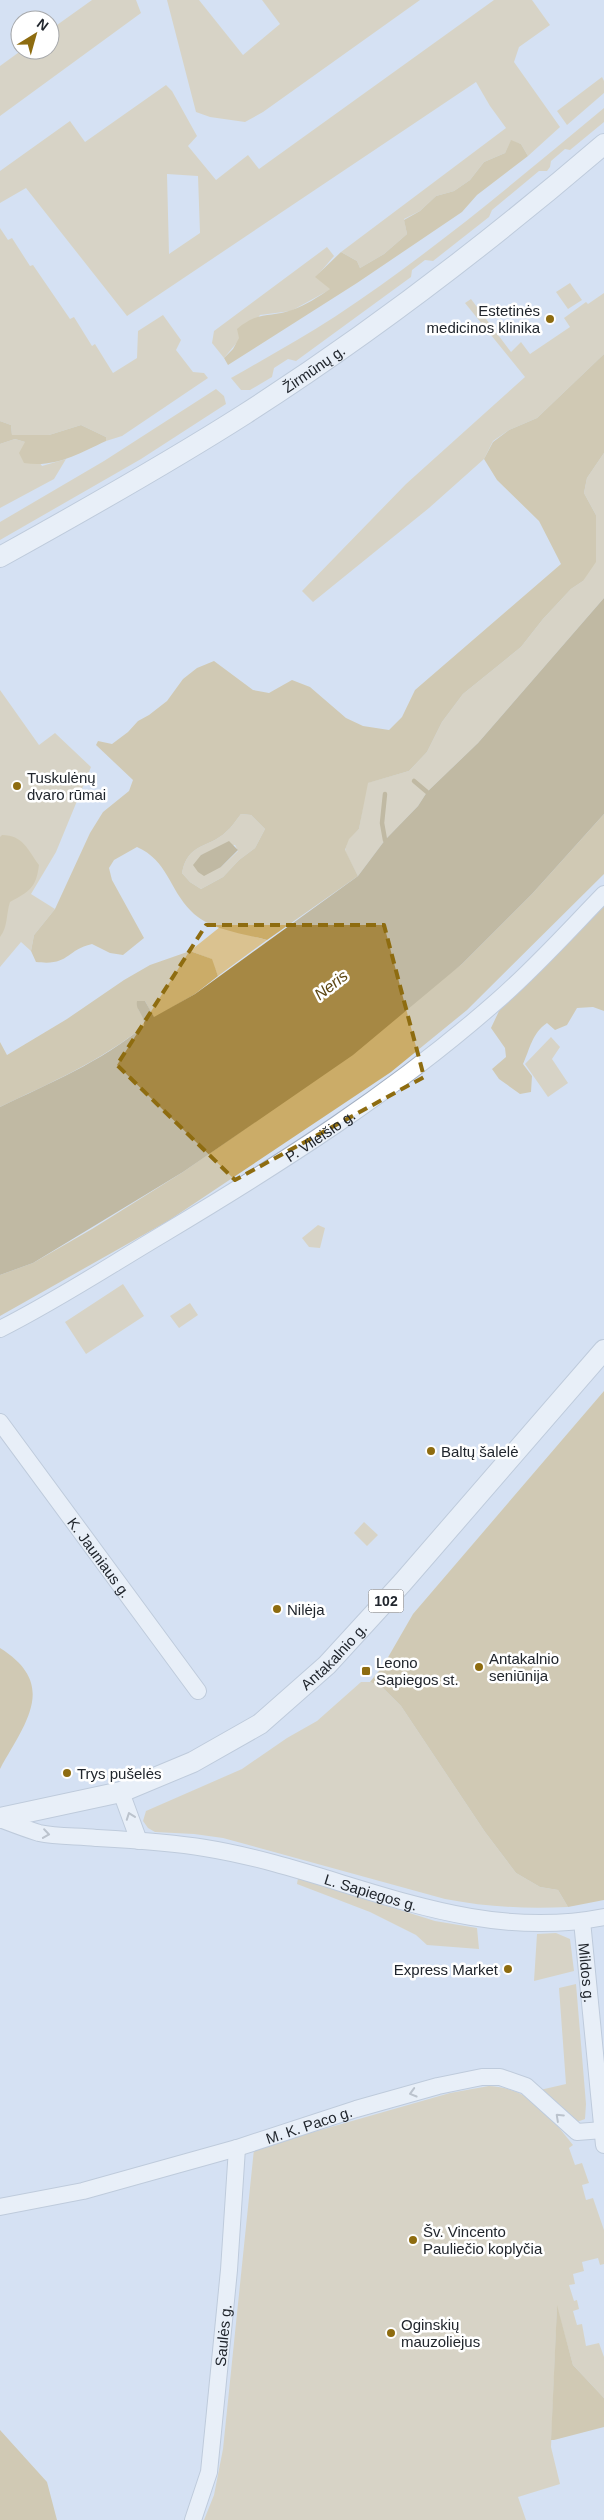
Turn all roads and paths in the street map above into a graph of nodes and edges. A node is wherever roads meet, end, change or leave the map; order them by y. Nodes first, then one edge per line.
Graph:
1 (604, 144) edge
2 (0, 557) edge
3 (604, 894) edge
4 (0, 1329) edge
5 (604, 1350) edge
6 (0, 1422) edge
7 (198, 1691) dead end
8 (121, 1792) junction
9 (0, 1818) edge
10 (139, 1841) junction
11 (604, 1917) edge
12 (582, 1921) junction
13 (603, 2138) edge
14 (237, 2148) junction
15 (0, 2207) edge
16 (193, 2520) edge

1 - 2 main road, Žirmūnų g.
3 - 4 street, P. Vileišio g.
5 - 8 main road, Antakalnio g. / 102
6 - 7 street, K. Jauniaus g.
8 - 9 main road, Antakalnio g. / 102
10 -> 8 street
9 -> 10 street, L. Sapiegos g.
10 - 12 street, L. Sapiegos g.
11 - 12 street, L. Sapiegos g.
12 - 13 street, Mildos g.
13 -> 14 street, M. K. Paco g.
14 - 15 street, M. K. Paco g.
14 - 16 street, Saulės g.

